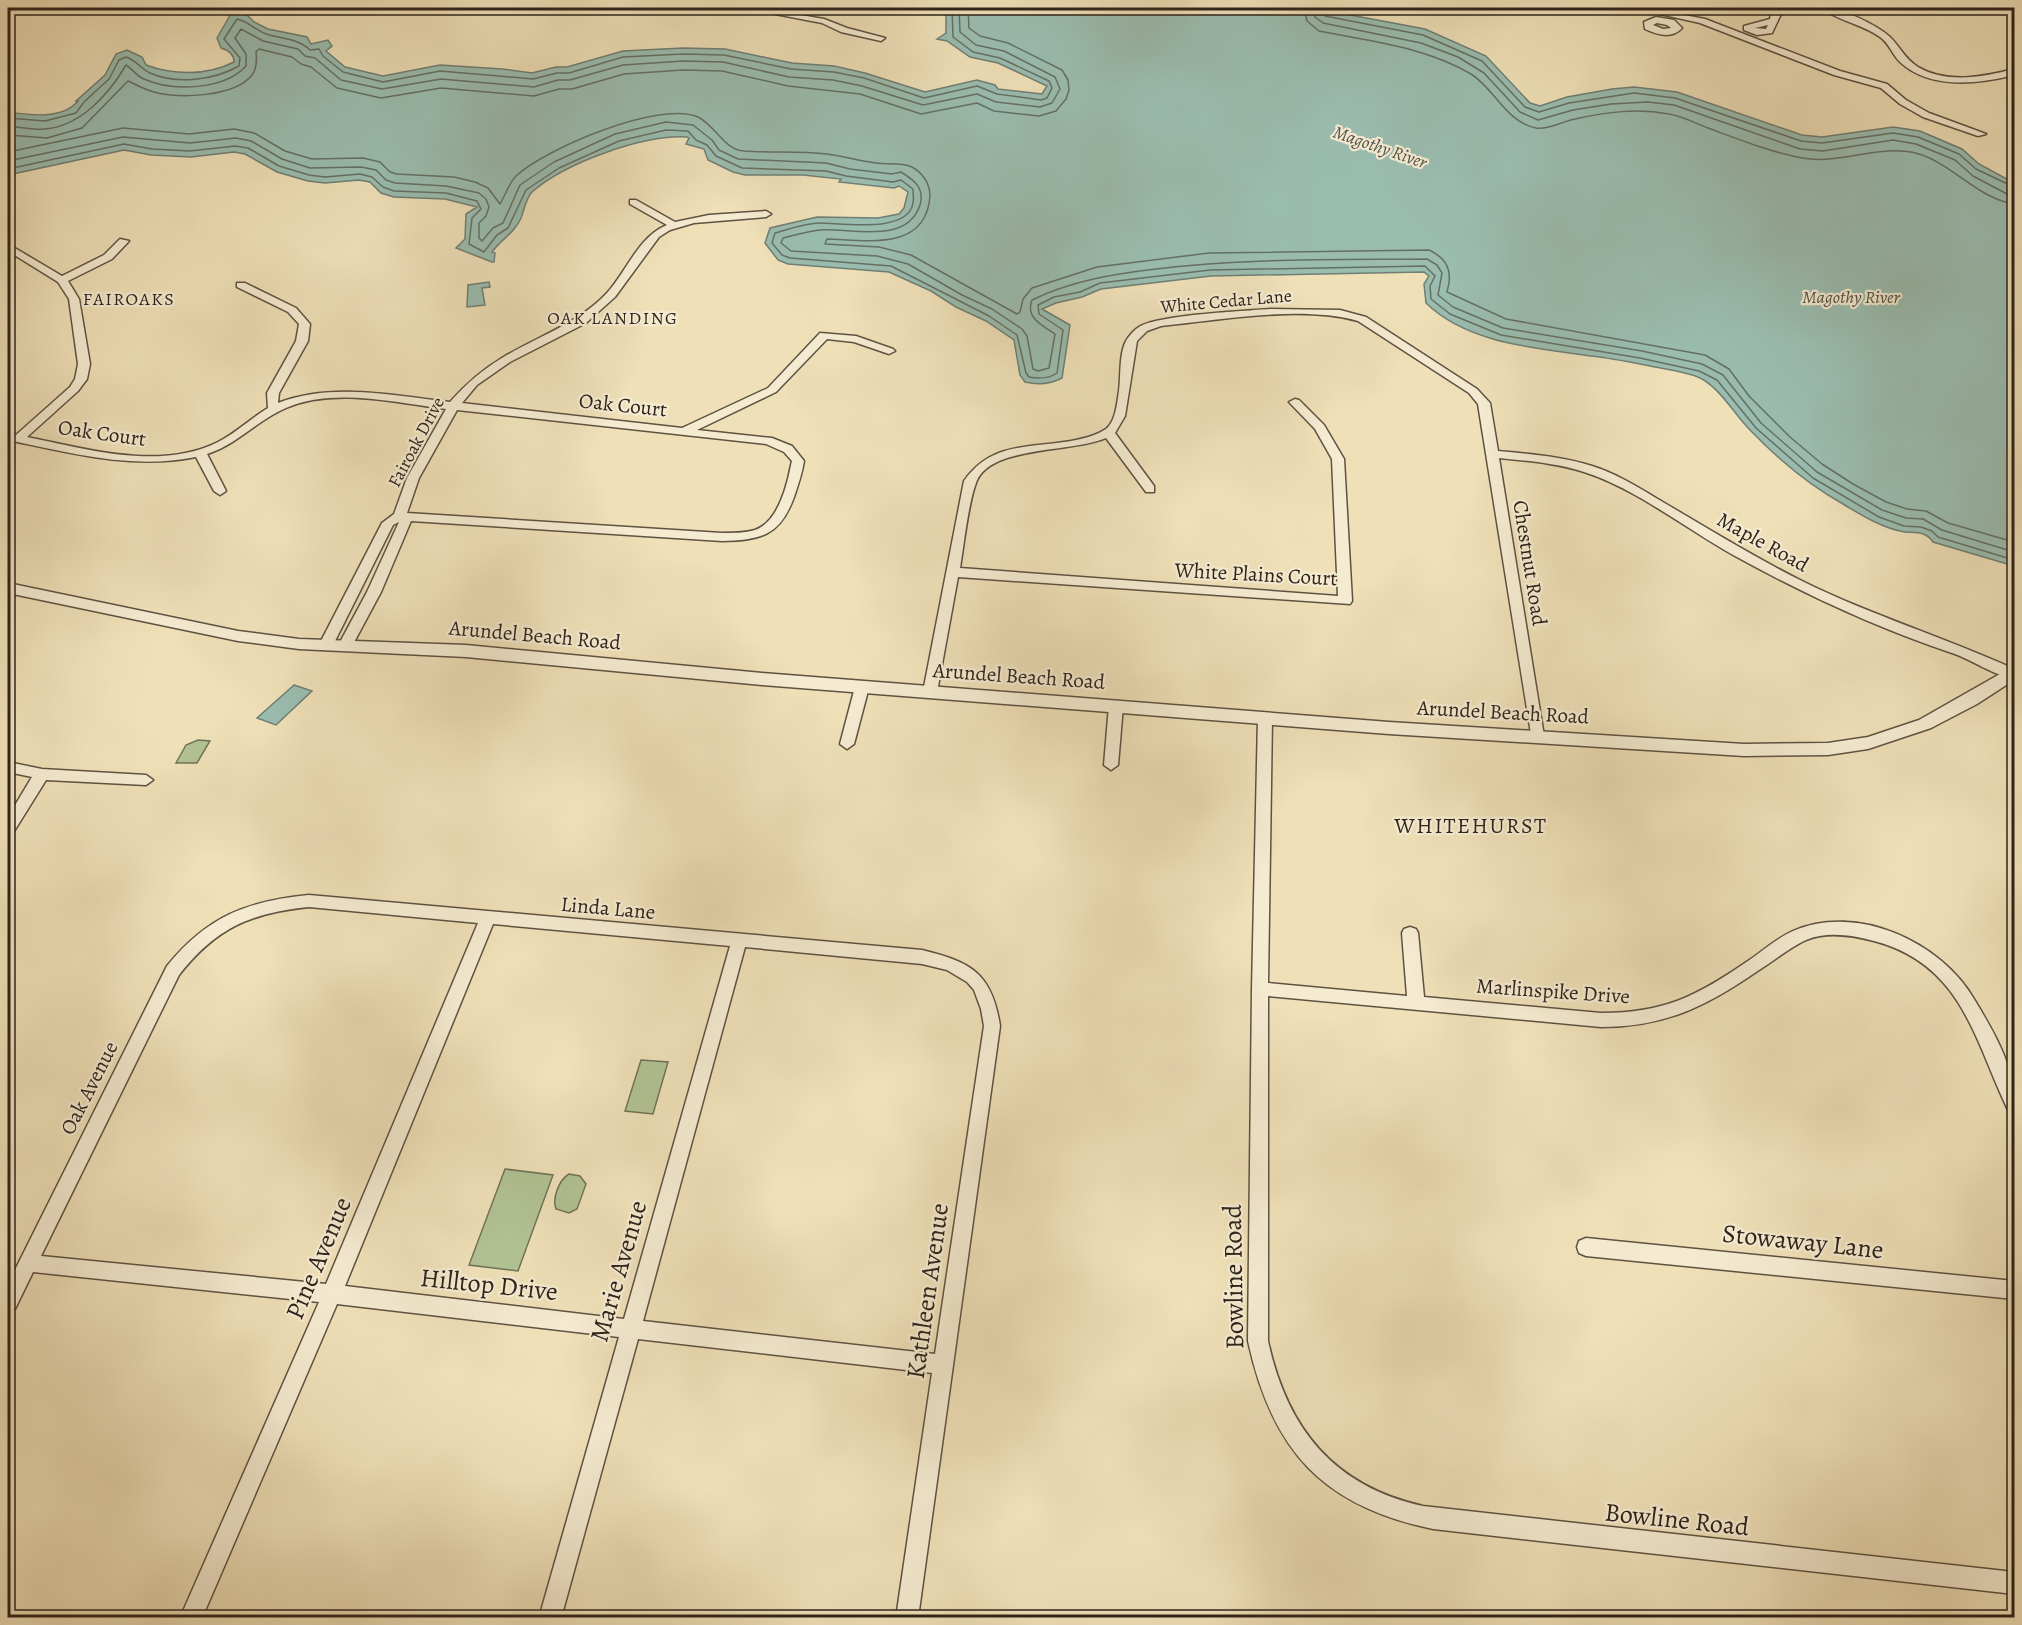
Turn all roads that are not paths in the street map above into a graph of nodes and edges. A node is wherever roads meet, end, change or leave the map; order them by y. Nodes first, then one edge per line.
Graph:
1 (644, 8) edge
2 (683, 8) edge
3 (748, 8) edge
4 (1637, 8) edge
5 (1776, 8) edge
6 (1826, 8) edge
7 (1672, 14) edge
8 (1773, 21) dead end
9 (881, 38) dead end
10 (2010, 73) edge
11 (2014, 78) edge
12 (1981, 134) dead end
13 (633, 202) dead end
14 (766, 214) dead end
15 (674, 225) junction
16 (124, 241) dead end
17 (8, 247) edge
18 (62, 280) junction
19 (241, 285) dead end
20 (889, 351) dead end
21 (1480, 397) joint
22 (1295, 402) dead end
23 (454, 405) junction
24 (274, 409) junction
25 (686, 431) junction
26 (1109, 434) junction
27 (13, 438) edge
28 (200, 453) junction
29 (1493, 454) junction
30 (1150, 489) dead end
31 (220, 491) dead end
32 (399, 516) junction
33 (953, 572) junction
34 (8, 588) edge
35 (326, 645) junction
36 (345, 646) junction
37 (2014, 673) edge
38 (862, 687) junction
39 (930, 692) junction
40 (1116, 706) junction
41 (1265, 718) junction
42 (1537, 736) junction
43 (847, 744) dead end
44 (1111, 765) dead end
45 (8, 767) edge
46 (42, 774) junction
47 (146, 780) dead end
48 (8, 829) edge
49 (237, 916) joint
50 (488, 918) junction
51 (1410, 933) dead end
52 (739, 940) junction
53 (973, 976) joint
54 (1260, 989) junction
55 (1416, 1003) junction
56 (2014, 1104) edge
57 (1586, 1247) dead end
58 (28, 1263) junction
59 (2014, 1290) edge
60 (333, 1294) junction
61 (8, 1303) edge
62 (630, 1328) junction
63 (944, 1365) junction
64 (2014, 1582) edge
65 (191, 1617) edge
66 (550, 1617) edge
67 (907, 1617) edge

1 - 2 street
3 - 9 street
4 - 7 street
5 - 8 street
6 - 10 street
7 - 12 street
10 - 11 street
13 - 15 street
14 - 15 street, Fairoak Drive
15 - 23 street, Fairoak Drive
16 - 18 street
17 - 18 street
18 - 27 street
19 - 24 street
20 - 25 street
21 - 26 street, White Cedar Lane
21 - 29 street, Chestnut Road
22 - 33 street, White Plains Court
23 - 24 street, Oak Court
23 - 25 street, Oak Court
23 - 32 street, Fairoak Drive
24 - 28 street, Oak Court
25 - 32 street, Oak Court
26 - 30 street
26 - 33 street
27 - 28 street, Oak Court
28 - 31 street
29 - 37 street, Maple Road
29 - 42 street, Chestnut Road
32 - 35 street, Fairoak Drive
32 - 36 street, Fairoak Drive
33 - 39 street
34 - 35 street, Arundel Beach Road
35 - 36 street, Arundel Beach Road
36 - 38 street, Arundel Beach Road
37 - 42 street, Arundel Beach Road
38 - 39 street, Arundel Beach Road
38 - 43 street
39 - 40 street, Arundel Beach Road
40 - 41 street, Arundel Beach Road
40 - 44 street
41 - 42 street, Arundel Beach Road
41 - 54 street, Bowline Road
45 - 46 street
46 - 47 street
46 - 48 street
49 - 50 street, Linda Lane
49 - 58 street, Oak Avenue
50 - 52 street, Linda Lane
50 - 60 street, Pine Avenue
51 - 55 street
52 - 53 street, Linda Lane
52 - 62 street, Marie Avenue
53 - 63 street, Kathleen Avenue
54 - 55 street, Marlinspike Drive
54 - 64 street, Bowline Road
55 - 56 street, Marlinspike Drive
57 - 59 street, Stowaway Lane
58 - 60 street, Hilltop Drive
58 - 61 street, Oak Avenue
60 - 62 street, Hilltop Drive
60 - 65 street, Pine Avenue
62 - 63 street, Hilltop Drive
62 - 66 street, Marie Avenue
63 - 67 street, Kathleen Avenue

